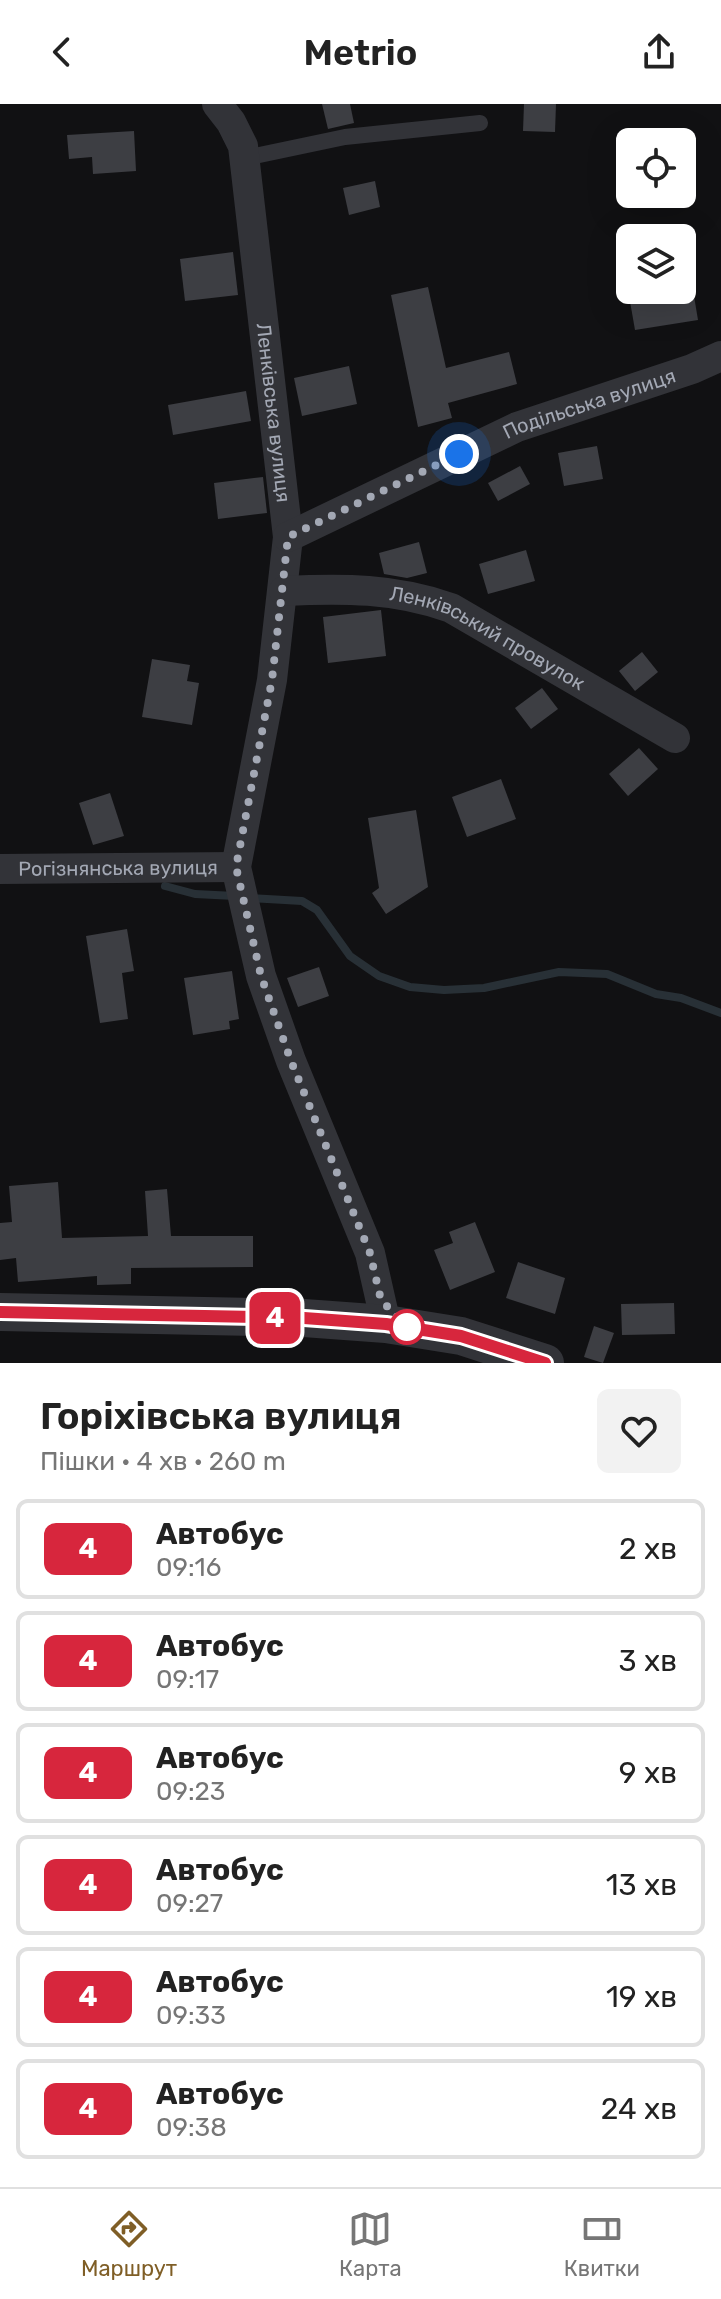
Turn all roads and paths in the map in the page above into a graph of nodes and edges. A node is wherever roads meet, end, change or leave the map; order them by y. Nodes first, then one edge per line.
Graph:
1 (217, 104) edge
2 (480, 123) dead end
3 (245, 158) junction
4 (721, 356) edge
5 (288, 537) junction
6 (284, 591) junction
7 (675, 738) dead end
8 (236, 867) junction
9 (0, 869) edge
10 (0, 1312) edge
11 (386, 1324) junction
12 (545, 1363) edge

1 - 3 street, Ленківська вулиця
2 - 3 lane
3 - 5 street, Ленківська вулиця
4 - 5 street, Подільська вулиця
5 - 6 street, Ленківська вулиця
6 - 7 street, Ленківський провулок
6 - 8 street, Ленківська вулиця
8 - 9 street, Рогізнянська вулиця
8 - 11 street, Ленківська вулиця
10 - 11 street
11 - 12 street

